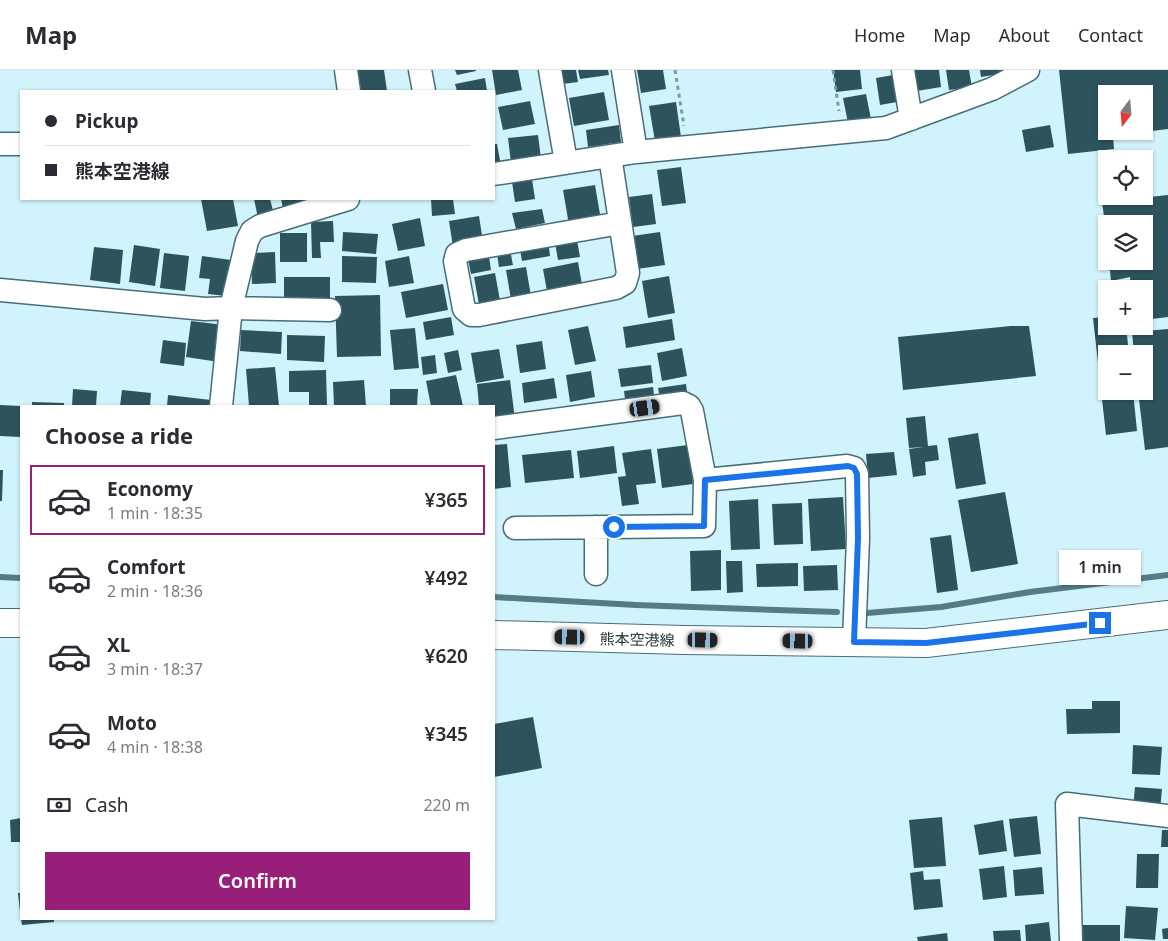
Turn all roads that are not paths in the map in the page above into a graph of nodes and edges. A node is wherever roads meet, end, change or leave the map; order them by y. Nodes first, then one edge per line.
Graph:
1 (346, 70) edge
2 (420, 70) edge
3 (550, 70) edge
4 (623, 70) edge
5 (903, 70) edge
6 (1028, 70) edge
7 (349, 90) edge
8 (424, 90) edge
9 (911, 119) junction
10 (0, 144) edge
11 (20, 144) edge
12 (636, 152) junction
13 (610, 156) junction
14 (566, 162) junction
15 (495, 174) edge
16 (334, 201) edge
17 (620, 223) junction
18 (0, 290) edge
19 (231, 308) junction
20 (330, 310) dead end
21 (221, 405) edge
22 (495, 428) edge
23 (705, 480) junction
24 (596, 527) junction
25 (515, 528) dead end
26 (596, 574) dead end
27 (1168, 615) edge
28 (0, 622) edge
29 (20, 623) edge
30 (495, 635) edge
31 (854, 642) junction
32 (1168, 816) edge
33 (1071, 941) edge

1 - 7 street
2 - 8 street
3 - 14 street
4 - 12 street
5 - 9 street
6 - 9 street
9 - 12 street
10 - 11 street
12 - 13 street
13 - 14 street
13 - 17 street
14 - 15 street
16 - 19 street
17 - 17 street
18 - 19 street
19 - 20 street
19 - 21 street
22 - 23 street
23 - 24 street
23 - 31 street
24 - 25 street
24 - 26 street
27 - 31 main road, 熊本空港線
28 - 29 main road
30 - 31 main road, 熊本空港線
32 - 33 street

